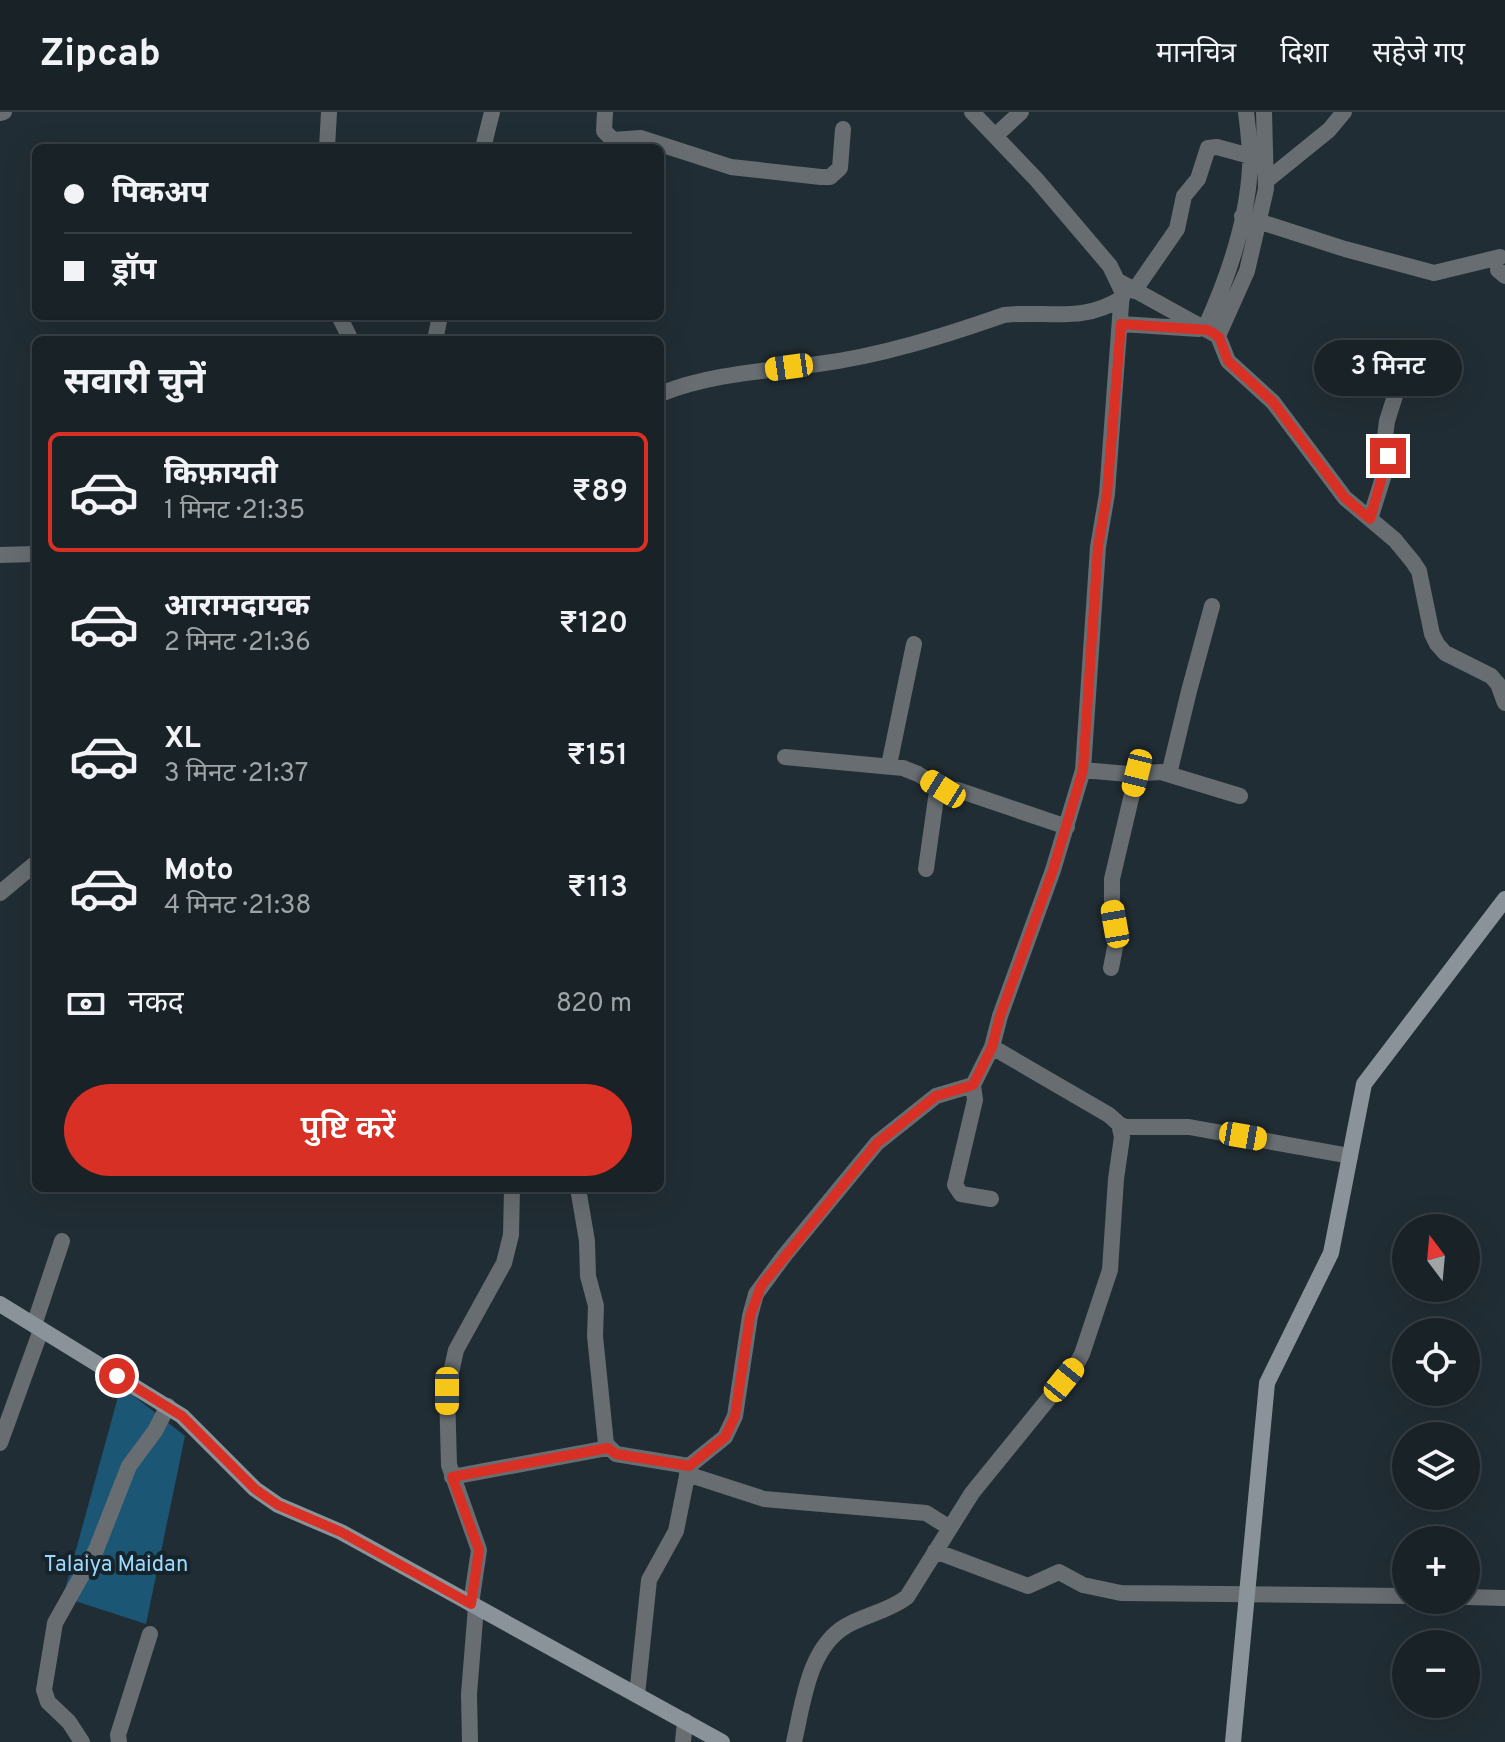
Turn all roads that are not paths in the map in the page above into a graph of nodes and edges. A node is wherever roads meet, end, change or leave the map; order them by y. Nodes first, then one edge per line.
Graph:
1 (329, 112) edge
2 (492, 112) edge
3 (605, 112) edge
4 (972, 112) edge
5 (1021, 112) edge
6 (1246, 112) edge
7 (1264, 112) edge
8 (1344, 112) edge
9 (843, 129) dead end
10 (995, 136) junction
11 (327, 144) edge
12 (484, 144) edge
13 (660, 144) edge
14 (664, 145) edge
15 (1250, 156) junction
16 (1266, 181) junction
17 (1242, 216) junction
18 (1259, 221) junction
19 (1501, 267) edge
20 (1125, 294) junction
21 (1121, 324) junction
22 (1212, 332) junction
23 (1408, 355) dead end
24 (664, 393) edge
25 (1370, 519) junction
26 (32, 554) edge
27 (0, 555) edge
28 (1212, 606) dead end
29 (914, 644) dead end
30 (1505, 703) edge
31 (785, 757) dead end
32 (889, 765) junction
33 (1083, 770) junction
34 (1137, 773) junction
35 (1169, 774) junction
36 (943, 789) junction
37 (1240, 796) dead end
38 (1067, 827) junction
39 (32, 866) edge
40 (926, 869) dead end
41 (0, 893) edge
42 (1505, 899) edge
43 (1111, 968) dead end
44 (992, 1047) junction
45 (973, 1085) junction
46 (1119, 1124) junction
47 (1350, 1156) junction
48 (512, 1192) edge
49 (579, 1192) edge
50 (991, 1199) dead end
51 (62, 1241) dead end
52 (0, 1304) edge
53 (38, 1327) junction
54 (168, 1406) junction
55 (0, 1443) edge
56 (608, 1448) junction
57 (688, 1470) junction
58 (452, 1477) junction
59 (950, 1528) junction
60 (935, 1551) junction
61 (1247, 1593) junction
62 (1392, 1596) edge
63 (1480, 1597) edge
64 (1505, 1598) edge
65 (473, 1606) junction
66 (150, 1634) dead end
67 (637, 1695) junction
68 (685, 1721) junction
69 (76, 1740) edge
70 (119, 1742) edge
71 (470, 1742) edge
72 (683, 1742) edge
73 (722, 1742) edge
74 (794, 1742) edge
75 (1233, 1742) edge

1 - 11 street
2 - 12 street
3 - 13 street
4 - 10 street
5 - 10 street
6 - 15 street
7 - 16 street
8 - 16 street
9 - 14 street
10 - 20 street
15 - 17 street
15 - 20 street
16 - 18 street
17 - 18 street
17 - 22 street
18 - 19 street
18 - 22 street
20 - 21 street
20 - 22 street
20 - 24 street
21 - 22 street
21 - 33 street
22 - 25 street
23 - 25 street
25 - 30 street
26 - 27 street
28 - 35 street
29 - 32 street
31 - 32 street
32 - 36 street
33 - 34 street
33 - 38 street
34 - 35 street
34 - 43 street
35 - 37 street
36 - 38 street
36 - 40 street
38 - 44 street
39 - 41 street
42 - 47 street
44 - 45 street
44 - 46 street
45 - 50 street
45 - 57 street
46 - 47 street
46 - 59 street
47 - 61 street
48 - 58 street
49 - 56 street
51 - 53 street
52 - 53 street
53 - 54 street
53 - 55 street
54 - 65 street
54 - 69 street
56 - 57 street
56 - 58 street
57 - 59 street
57 - 67 street
58 - 65 street
59 - 60 street
60 - 61 street
60 - 74 street
61 - 62 street
61 - 75 street
63 - 64 street
65 - 67 street
65 - 71 street
66 - 70 street
67 - 68 street
68 - 72 street
68 - 73 street

